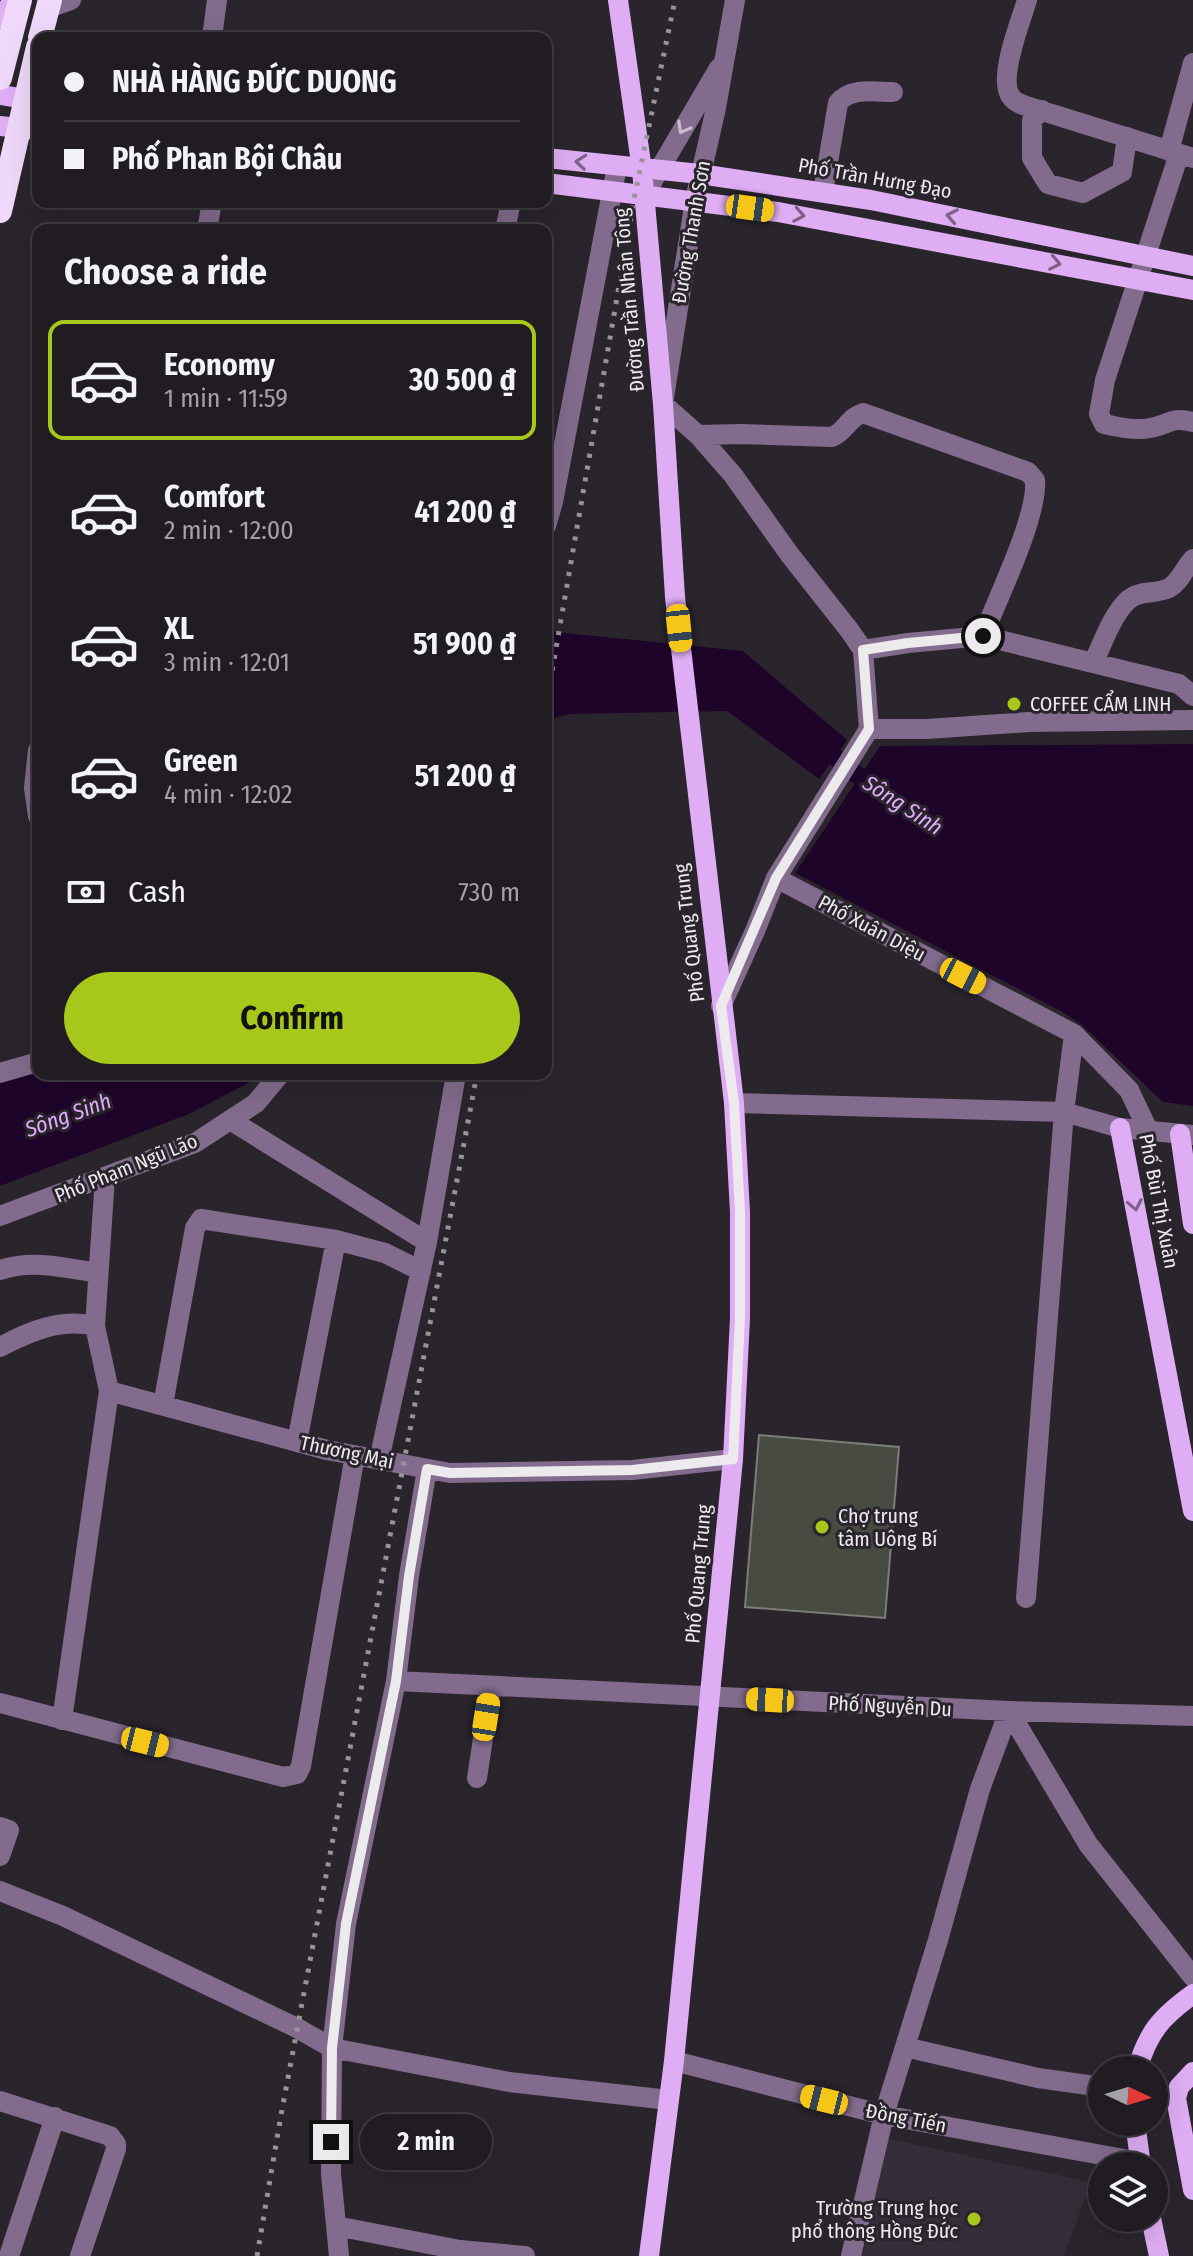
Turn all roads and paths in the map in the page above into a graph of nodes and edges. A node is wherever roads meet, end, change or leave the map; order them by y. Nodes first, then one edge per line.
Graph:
1 (17, 0) edge
2 (217, 0) edge
3 (618, 0) edge
4 (735, 0) edge
5 (1027, 0) edge
6 (56, 3) edge
7 (0, 18) edge
8 (43, 32) edge
9 (213, 32) edge
10 (723, 62) junction
11 (1193, 63) edge
12 (0, 78) edge
13 (893, 92) dead end
14 (0, 95) edge
15 (31, 100) edge
16 (1042, 110) junction
17 (19, 128) edge
18 (1127, 137) junction
19 (1181, 155) edge
20 (552, 159) edge
21 (617, 166) junction
22 (650, 170) junction
23 (700, 174) junction
24 (552, 184) edge
25 (612, 191) junction
26 (823, 192) junction
27 (644, 195) junction
28 (695, 200) junction
29 (0, 211) edge
30 (1145, 255) junction
31 (1193, 266) edge
32 (1138, 278) junction
33 (1193, 290) edge
34 (663, 404) junction
35 (1193, 422) edge
36 (698, 435) junction
37 (552, 505) edge
38 (1193, 559) edge
39 (983, 636) junction
40 (863, 650) junction
41 (1093, 663) junction
42 (1193, 696) edge
43 (1193, 720) edge
44 (869, 729) junction
45 (692, 751) joint
46 (776, 878) junction
47 (721, 1006) junction
48 (1074, 1034) junction
49 (32, 1064) edge
50 (0, 1073) edge
51 (275, 1080) edge
52 (455, 1080) edge
53 (1129, 1090) junction
54 (734, 1103) junction
55 (1064, 1112) junction
56 (230, 1120) junction
57 (1120, 1128) junction
58 (1148, 1130) junction
59 (1186, 1135) edge
60 (105, 1177) junction
61 (0, 1216) edge
62 (1193, 1224) edge
63 (336, 1240) junction
64 (427, 1242) junction
65 (0, 1270) edge
66 (421, 1271) junction
67 (98, 1273) junction
68 (95, 1326) junction
69 (0, 1347) edge
70 (109, 1391) junction
71 (163, 1405) junction
72 (297, 1442) junction
73 (355, 1455) junction
74 (733, 1459) junction
75 (379, 1460) junction
76 (427, 1469) junction
77 (1193, 1511) edge
78 (1026, 1598) dead end
79 (396, 1681) junction
80 (491, 1686) junction
81 (711, 1697) junction
82 (0, 1703) edge
83 (1009, 1711) junction
84 (1193, 1716) edge
85 (62, 1720) junction
86 (477, 1778) dead end
87 (0, 1827) edge
88 (0, 1856) edge
89 (0, 1891) edge
90 (1193, 1977) edge
91 (1193, 1994) edge
92 (905, 2047) junction
93 (332, 2048) junction
94 (1141, 2056) edge
95 (674, 2061) junction
96 (1193, 2072) edge
97 (1088, 2085) edge
98 (669, 2100) junction
99 (0, 2101) edge
100 (884, 2115) junction
101 (55, 2117) junction
102 (1088, 2154) edge
103 (1193, 2190) edge
104 (336, 2226) junction
105 (1154, 2232) edge
106 (9, 2256) edge
107 (80, 2256) edge
108 (339, 2256) edge
109 (525, 2256) edge
110 (649, 2256) edge
111 (851, 2256) edge
112 (1159, 2256) edge

1 - 7 main road
1 - 12 highway
2 - 9 street
3 - 22 main road, Đường Trần Nhân Tông
4 - 10 street, Đường Thanh Sơn
5 - 16 street
6 - 8 highway
10 -> 22 street, Đường Thanh Sơn
10 - 23 street, Đường Thanh Sơn
11 - 19 street
13 - 26 street
14 - 15 main road
15 - 17 highway
16 - 18 street
16 - 18 street
17 - 29 highway
18 - 19 street
19 - 30 street
21 -> 20 main road, Phố Trần Hưng Đạo
21 - 22 main road, Phố Trần Hưng Đạo
21 - 25 street
22 - 23 main road, Phố Trần Hưng Đạo
22 - 27 main road, Đường Trần Nhân Tông
23 - 26 main road, Phố Trần Hưng Đạo
23 - 28 street, Đường Thanh Sơn
24 - 25 main road
25 - 27 main road
25 - 37 street
30 -> 26 main road, Phố Trần Hưng Đạo
27 - 28 main road
27 - 34 main road, Đường Trần Nhân Tông
28 -> 32 main road
28 - 34 street, Đường Thanh Sơn
30 - 31 main road, Phố Trần Hưng Đạo
30 - 32 street
32 - 33 main road
32 - 35 street
34 - 36 street
34 - 45 main road, Đường Trần Nhân Tông
36 - 39 street
36 - 40 street
38 - 41 street
39 - 40 street
39 - 41 street
40 - 44 street
41 - 42 street
43 - 44 street
44 - 46 street
45 - 47 main road, Phố Quang Trung
46 - 47 street
46 - 48 street, Phố Xuân Diệu
47 - 54 main road, Phố Quang Trung
48 - 53 street, Phố Xuân Diệu
48 - 55 street
49 - 50 street
51 - 56 street, Phố Phạm Ngũ Lão
52 - 64 street
53 - 57 street, Phố Bùi Thị Xuân
53 - 58 street, Phố Xuân Diệu
54 - 55 street
54 - 74 main road, Phố Quang Trung
55 - 57 street
55 - 78 street
56 - 60 street, Phố Phạm Ngũ Lão
56 - 64 street
57 - 58 street
57 -> 77 main road, Phố Bùi Thị Xuân
58 - 59 street
59 - 62 main road
60 - 61 street, Phố Phạm Ngũ Lão
60 - 67 street
63 - 66 street
63 - 71 street
63 - 72 street
64 - 66 street
65 - 67 street
66 - 75 street
67 - 68 street
68 - 69 street
68 - 70 street
70 - 71 street, Thương Mại
70 - 85 street
71 - 72 street, Thương Mại
72 - 73 street, Thương Mại
73 - 75 street, Thương Mại
73 - 85 street
74 - 76 street, Thương Mại
74 - 81 main road, Phố Quang Trung
75 - 76 street, Thương Mại
76 - 79 street
79 - 80 street, Phố Nguyễn Du
79 - 93 street
80 - 81 street, Phố Nguyễn Du
80 - 86 street
81 - 83 street, Phố Nguyễn Du
81 - 95 main road, Phố Quang Trung
82 - 85 street
83 - 84 street, Phố Nguyễn Du
83 - 90 street
83 - 92 street
87 - 88 street
89 - 93 street
91 - 94 main road
92 - 97 street
92 - 100 street
93 - 98 street
93 - 104 street
95 - 98 main road, Phố Quang Trung
95 - 100 street, Đồng Tiến
96 - 103 main road
98 - 110 main road, Phố Quang Trung
99 - 101 street
100 - 102 street, Đồng Tiến
100 - 111 street
101 - 106 street
101 - 107 street
104 - 108 street
104 - 109 street
105 - 112 main road

